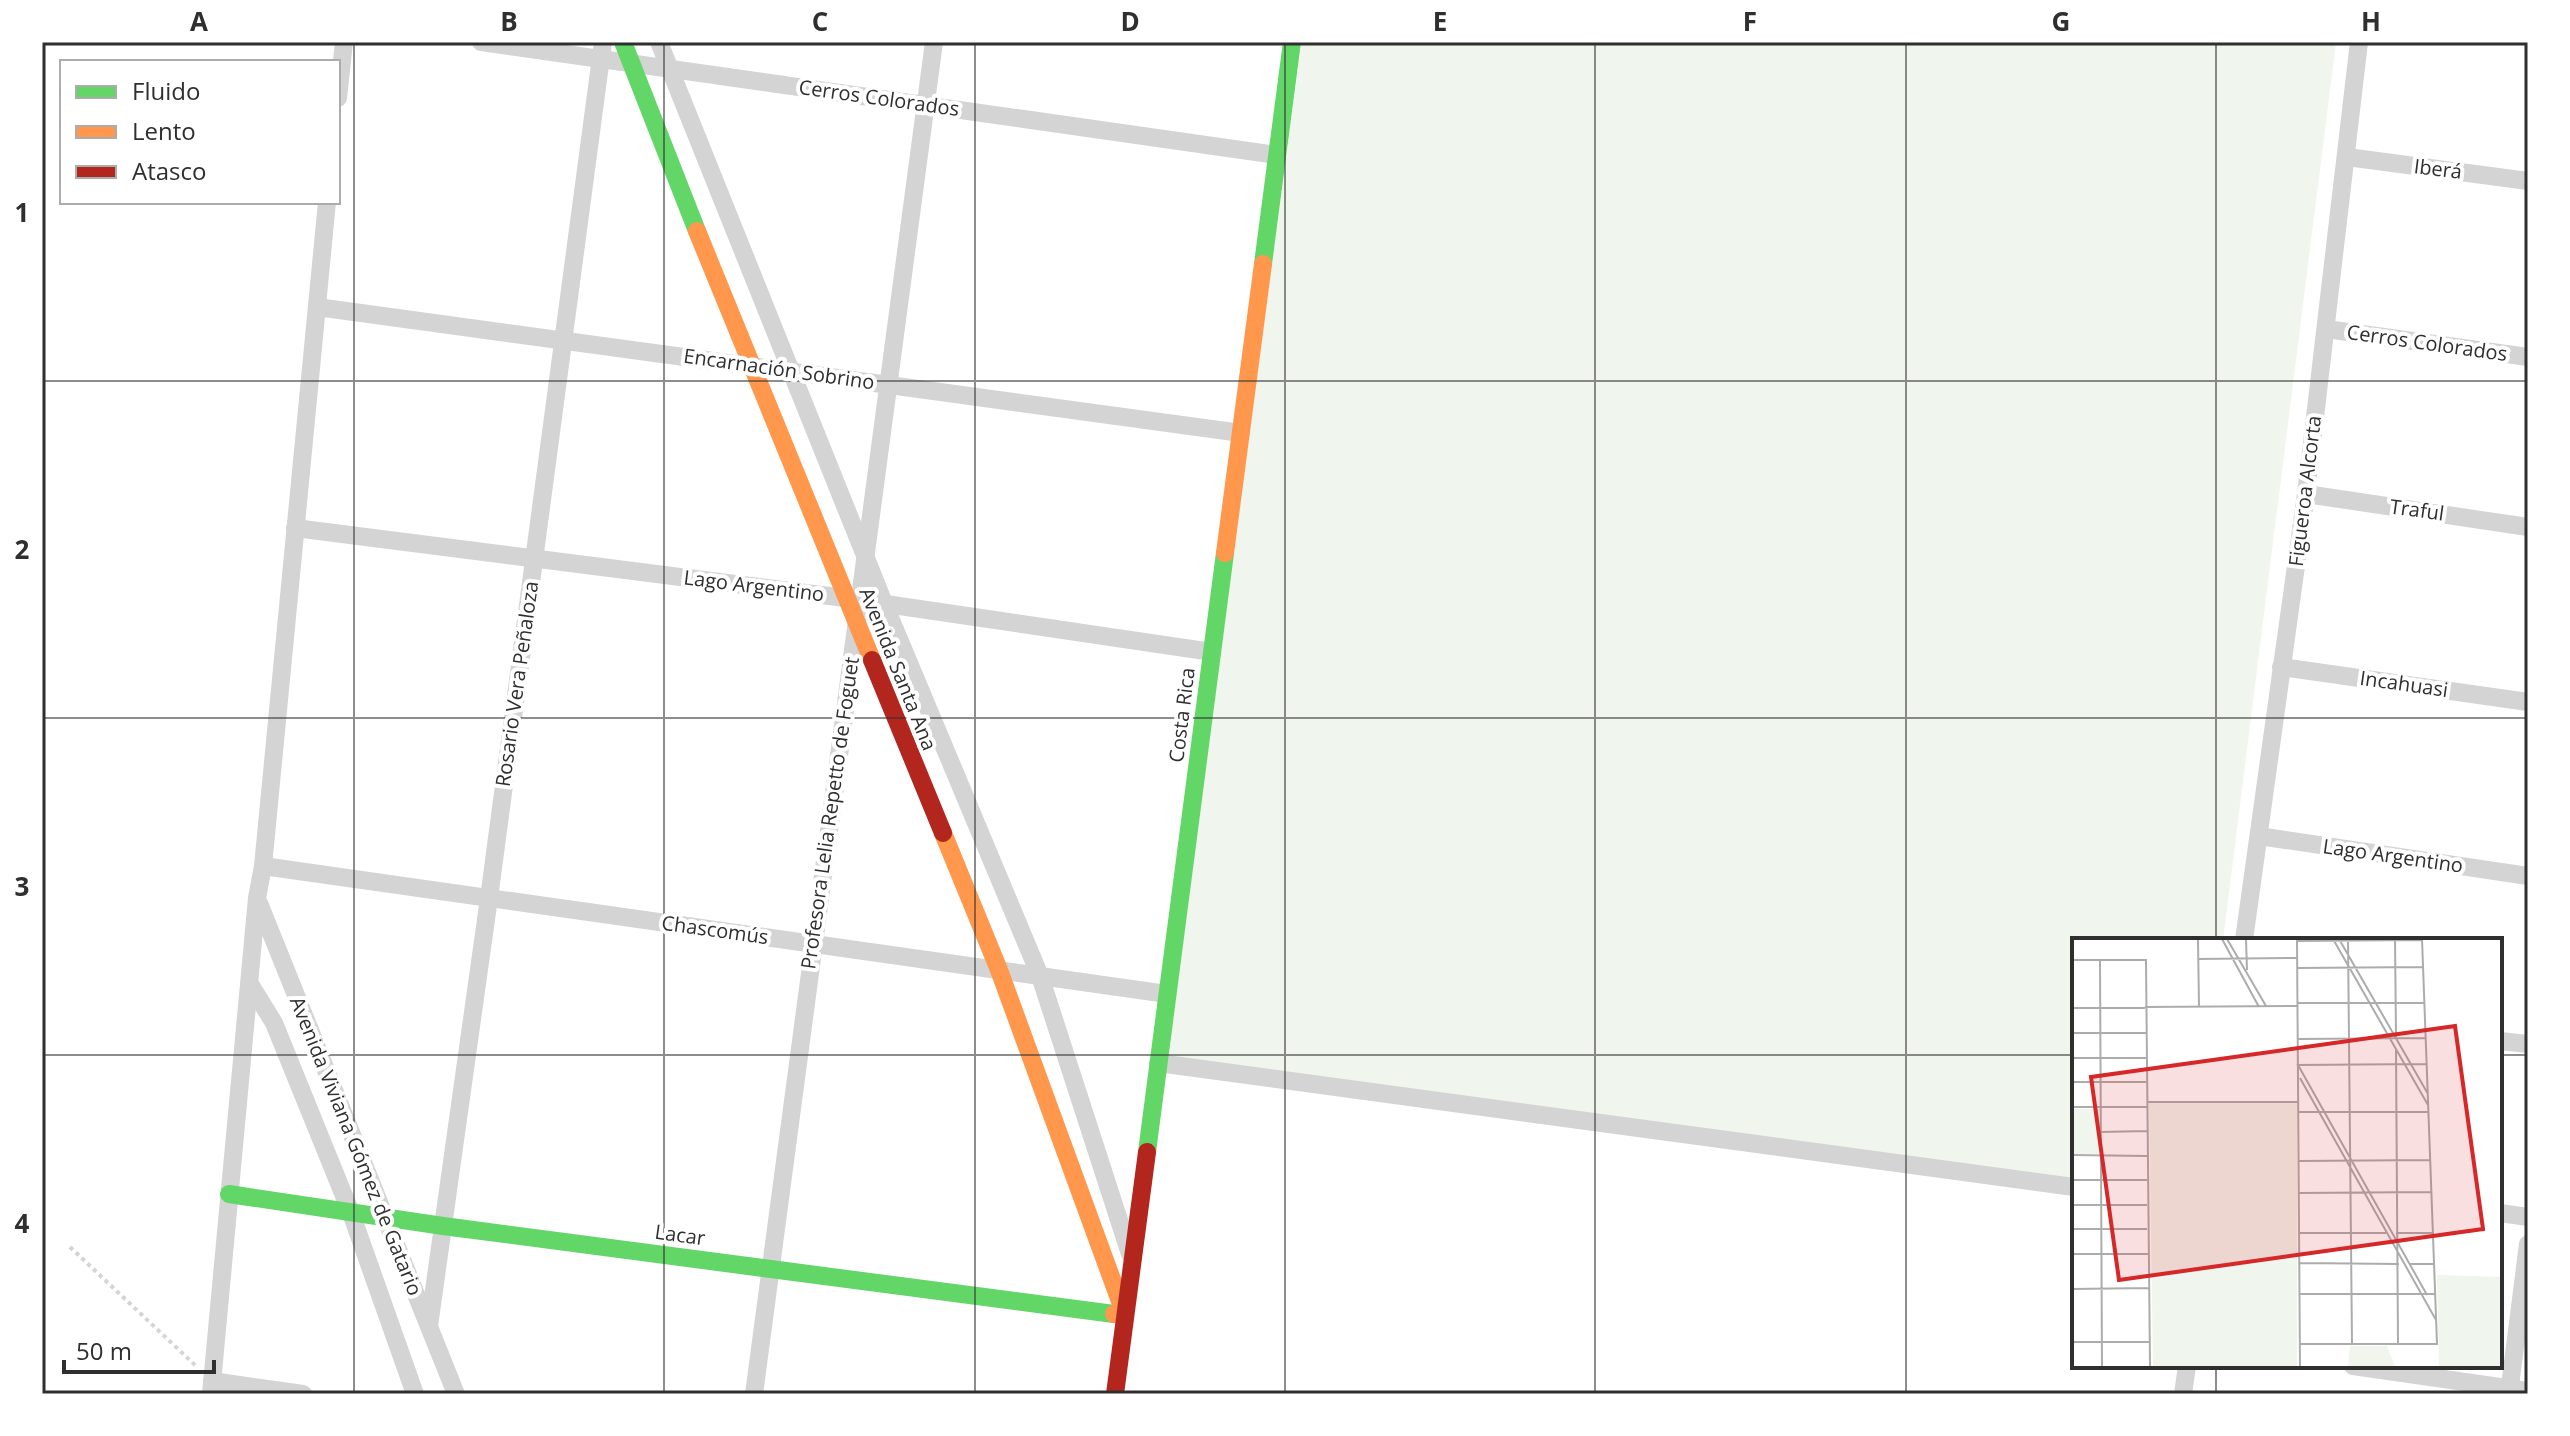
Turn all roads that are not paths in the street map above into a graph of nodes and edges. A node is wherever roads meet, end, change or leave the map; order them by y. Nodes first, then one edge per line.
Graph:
1 (344, 42) edge
2 (481, 42) edge
3 (623, 42) edge
4 (659, 42) edge
5 (934, 42) edge
6 (1292, 42) edge
7 (2359, 42) edge
8 (601, 50) edge
9 (631, 63) junction
10 (670, 69) junction
11 (340, 79) edge
12 (925, 105) junction
13 (1277, 155) junction
14 (2347, 157) junction
15 (2528, 181) edge
16 (327, 204) edge
17 (317, 307) junction
18 (2326, 329) junction
19 (562, 340) junction
20 (2528, 357) edge
21 (750, 365) junction
22 (791, 371) junction
23 (888, 384) junction
24 (1241, 433) junction
25 (2306, 494) junction
26 (2528, 527) edge
27 (295, 528) junction
28 (864, 554) junction
29 (534, 558) junction
30 (852, 599) junction
31 (884, 603) junction
32 (855, 623) junction
33 (1212, 652) junction
34 (2281, 667) junction
35 (2528, 702) edge
36 (2259, 836) junction
37 (263, 866) junction
38 (2528, 876) edge
39 (257, 898) junction
40 (489, 898) junction
41 (2244, 938) edge
42 (813, 944) junction
43 (999, 970) junction
44 (1040, 976) junction
45 (250, 984) junction
46 (1167, 994) junction
47 (2502, 1041) edge
48 (2528, 1044) edge
49 (1158, 1063) junction
50 (2072, 1187) edge
51 (229, 1194) junction
52 (351, 1213) junction
53 (2502, 1213) edge
54 (385, 1217) junction
55 (2528, 1217) edge
56 (443, 1226) junction
57 (2528, 1244) edge
58 (1132, 1260) junction
59 (769, 1269) junction
60 (1125, 1315) junction
61 (429, 1326) junction
62 (2187, 1368) edge
63 (2366, 1368) edge
64 (212, 1387) edge
65 (2515, 1391) edge
66 (303, 1394) edge
67 (415, 1394) edge
68 (456, 1394) edge
69 (754, 1394) edge
70 (1115, 1394) edge
71 (2183, 1394) edge

1 - 11 street
2 - 8 street, Cerros Colorados
3 - 9 street, Avenida Santa Ana
4 - 10 street, Avenida Santa Ana
5 - 12 street
6 - 13 street, Costa Rica
7 - 14 street, Figueroa Alcorta
8 - 9 street, Cerros Colorados
8 - 19 street, Rosario Vera Peñaloza
9 - 10 street, Cerros Colorados
9 - 21 street, Avenida Santa Ana
10 - 12 street, Cerros Colorados
10 - 22 street, Avenida Santa Ana
12 - 13 street, Cerros Colorados
12 - 23 street
13 - 24 street, Costa Rica
14 - 15 street, Iberá
14 - 18 street, Figueroa Alcorta
16 - 17 street
17 - 19 street, Encarnación Sobrino
17 - 27 street
18 - 20 street, Cerros Colorados
18 - 25 street, Figueroa Alcorta
19 - 21 street, Encarnación Sobrino
19 - 29 street, Rosario Vera Peñaloza
21 - 22 street, Encarnación Sobrino
21 - 30 street, Avenida Santa Ana
22 - 23 street, Encarnación Sobrino
22 - 28 street, Avenida Santa Ana
23 - 24 street, Encarnación Sobrino
23 - 28 street
24 - 33 street, Costa Rica
25 - 26 street, Traful
25 - 34 street, Figueroa Alcorta
27 - 29 street, Lago Argentino
27 - 37 street
28 - 30 street
28 - 31 street, Avenida Santa Ana
29 - 30 street, Lago Argentino
29 - 40 street, Rosario Vera Peñaloza
30 - 31 street, Lago Argentino
30 - 32 street, Avenida Santa Ana
31 - 33 street, Lago Argentino
31 - 44 street, Avenida Santa Ana
32 - 42 street, Profesora Lelia Repetto de Foguet
32 - 43 street, Avenida Santa Ana
33 - 46 street, Costa Rica
34 - 35 street, Incahuasi
34 - 36 street, Figueroa Alcorta
36 - 38 street, Lago Argentino
36 - 41 street, Figueroa Alcorta
37 - 39 street
37 - 40 street, Chascomús
39 - 45 street
39 - 54 street, Avenida Viviana Gómez de Gatario
40 - 42 street, Chascomús
40 - 56 street, Rosario Vera Peñaloza
42 - 43 street, Chascomús
42 - 59 street, Profesora Lelia Repetto de Foguet
43 - 44 street, Chascomús
43 - 60 street, Avenida Santa Ana
44 - 46 street, Chascomús
44 - 58 street, Avenida Santa Ana
45 - 51 street
45 - 52 street, Avenida Viviana Gómez de Gatario
46 - 49 street, Costa Rica
47 - 48 street
49 - 50 street
49 - 58 street, Costa Rica
51 - 52 street, Lacar
51 - 64 street
52 - 54 street, Lacar
52 - 67 street, Avenida Viviana Gómez de Gatario
53 - 55 street
54 - 56 street, Lacar
54 - 61 street, Avenida Viviana Gómez de Gatario
56 - 59 street, Lacar
56 - 61 street, Rosario Vera Peñaloza
57 - 65 street
58 - 60 street, Costa Rica
59 - 60 street, Lacar
59 - 69 street, Profesora Lelia Repetto de Foguet
60 - 70 street, Costa Rica
61 - 68 street, Avenida Viviana Gómez de Gatario
62 - 71 street
63 - 65 street
64 - 66 street

